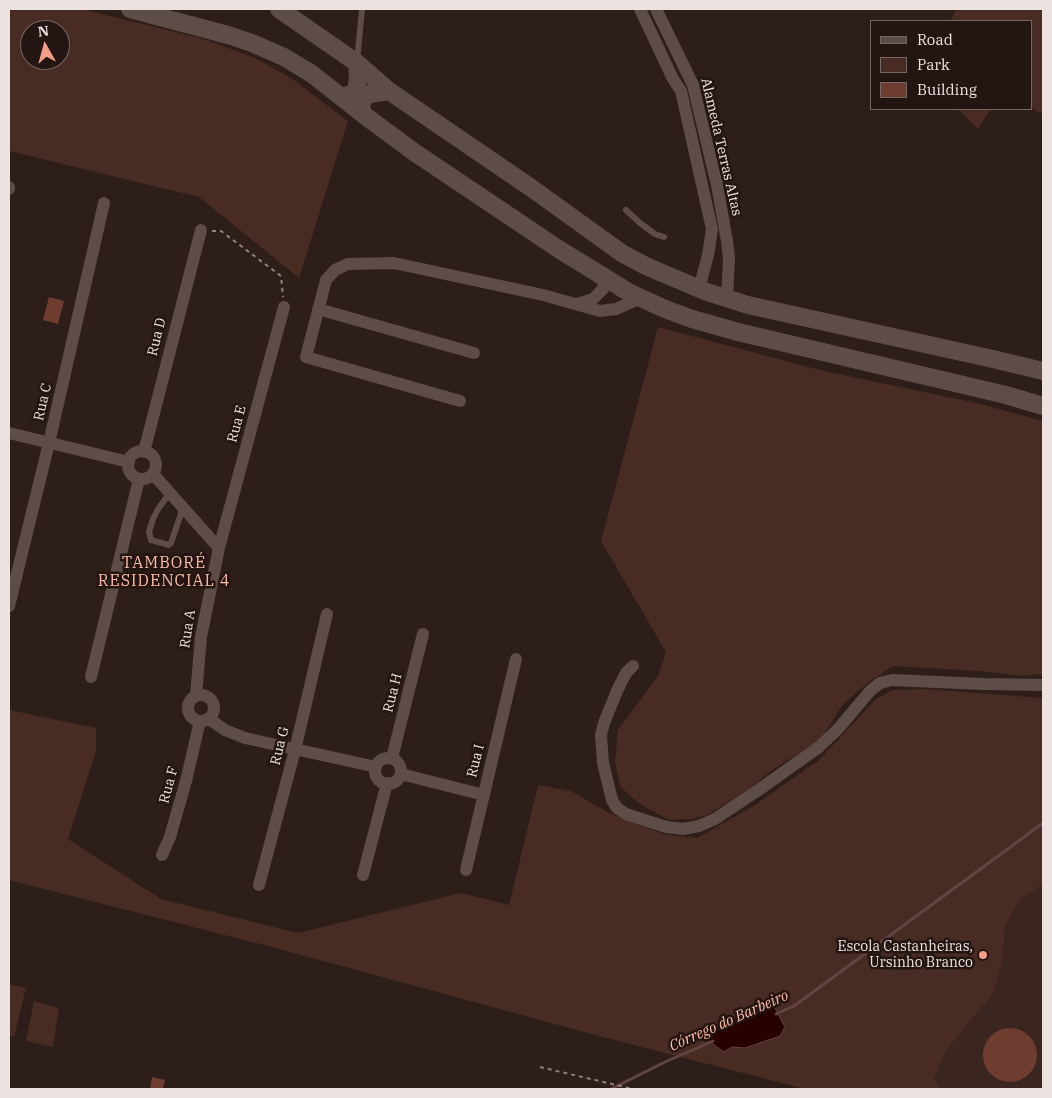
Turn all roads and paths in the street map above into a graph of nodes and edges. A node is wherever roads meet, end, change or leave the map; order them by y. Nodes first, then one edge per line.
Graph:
1 (130, 9) edge
2 (279, 9) edge
3 (362, 9) edge
4 (640, 9) edge
5 (656, 9) edge
6 (357, 62) junction
7 (389, 91) junction
8 (340, 96) junction
9 (364, 115) junction
10 (104, 203) dead end
11 (626, 210) dead end
12 (712, 229) junction
13 (201, 230) joint
14 (664, 237) dead end
15 (727, 241) junction
16 (604, 277) junction
17 (699, 289) junction
18 (641, 298) junction
19 (727, 299) junction
20 (577, 304) junction
21 (284, 307) joint
22 (318, 309) junction
23 (474, 353) dead end
24 (1043, 372) edge
25 (460, 401) dead end
26 (1043, 406) edge
27 (9, 432) edge
28 (49, 443) junction
29 (144, 452) junction
30 (129, 462) junction
31 (153, 474) junction
32 (139, 478) junction
33 (169, 494) junction
34 (183, 508) junction
35 (220, 548) junction
36 (9, 606) edge
37 (327, 614) dead end
38 (423, 634) dead end
39 (516, 659) dead end
40 (633, 666) dead end
41 (90, 677) dead end
42 (1043, 685) edge
43 (196, 695) junction
44 (205, 720) junction
45 (295, 750) junction
46 (392, 758) junction
47 (376, 767) junction
48 (401, 774) junction
49 (387, 783) junction
50 (484, 795) junction
51 (162, 855) dead end
52 (466, 870) dead end
53 (363, 876) dead end
54 (259, 885) dead end
55 (540, 1066) dead end
56 (633, 1089) edge

1 - 8 main road
2 - 6 main road
3 - 6 lane
4 - 12 street, Alameda Terras Altas
5 - 15 street, Alameda Terras Altas
6 - 7 main road
6 - 8 main road
7 - 9 main road
7 - 17 main road
8 - 9 main road
9 - 16 main road
10 - 28 street, Rua C
11 - 14 lane
12 - 15 street
12 - 17 street, Alameda Terras Altas
13 - 21 path
13 - 29 street, Rua D
15 - 19 street, Alameda Terras Altas
16 - 18 main road
16 - 20 street
17 - 19 main road
18 - 20 street
18 - 26 main road
19 - 24 main road
20 - 22 street
21 - 35 street, Rua E
22 - 23 street
22 - 25 street
27 - 28 street
28 - 30 street
28 - 36 street, Rua C
29 - 30 street
29 - 31 street
30 - 32 street
31 - 32 street
31 - 33 street
32 - 41 street
33 - 34 street
33 - 34 lane
34 - 35 street
35 - 43 street, Rua A
37 - 45 street, Rua G
38 - 46 street, Rua H
39 - 50 street, Rua I
40 - 42 street
43 - 44 street
43 - 44 street
44 - 45 street
44 - 51 street, Rua F
45 - 47 street
45 - 54 street, Rua G
46 - 47 street
46 - 48 street
47 - 49 street
48 - 49 street
48 - 50 street
49 - 53 street
50 - 52 street, Rua I
55 - 56 path

